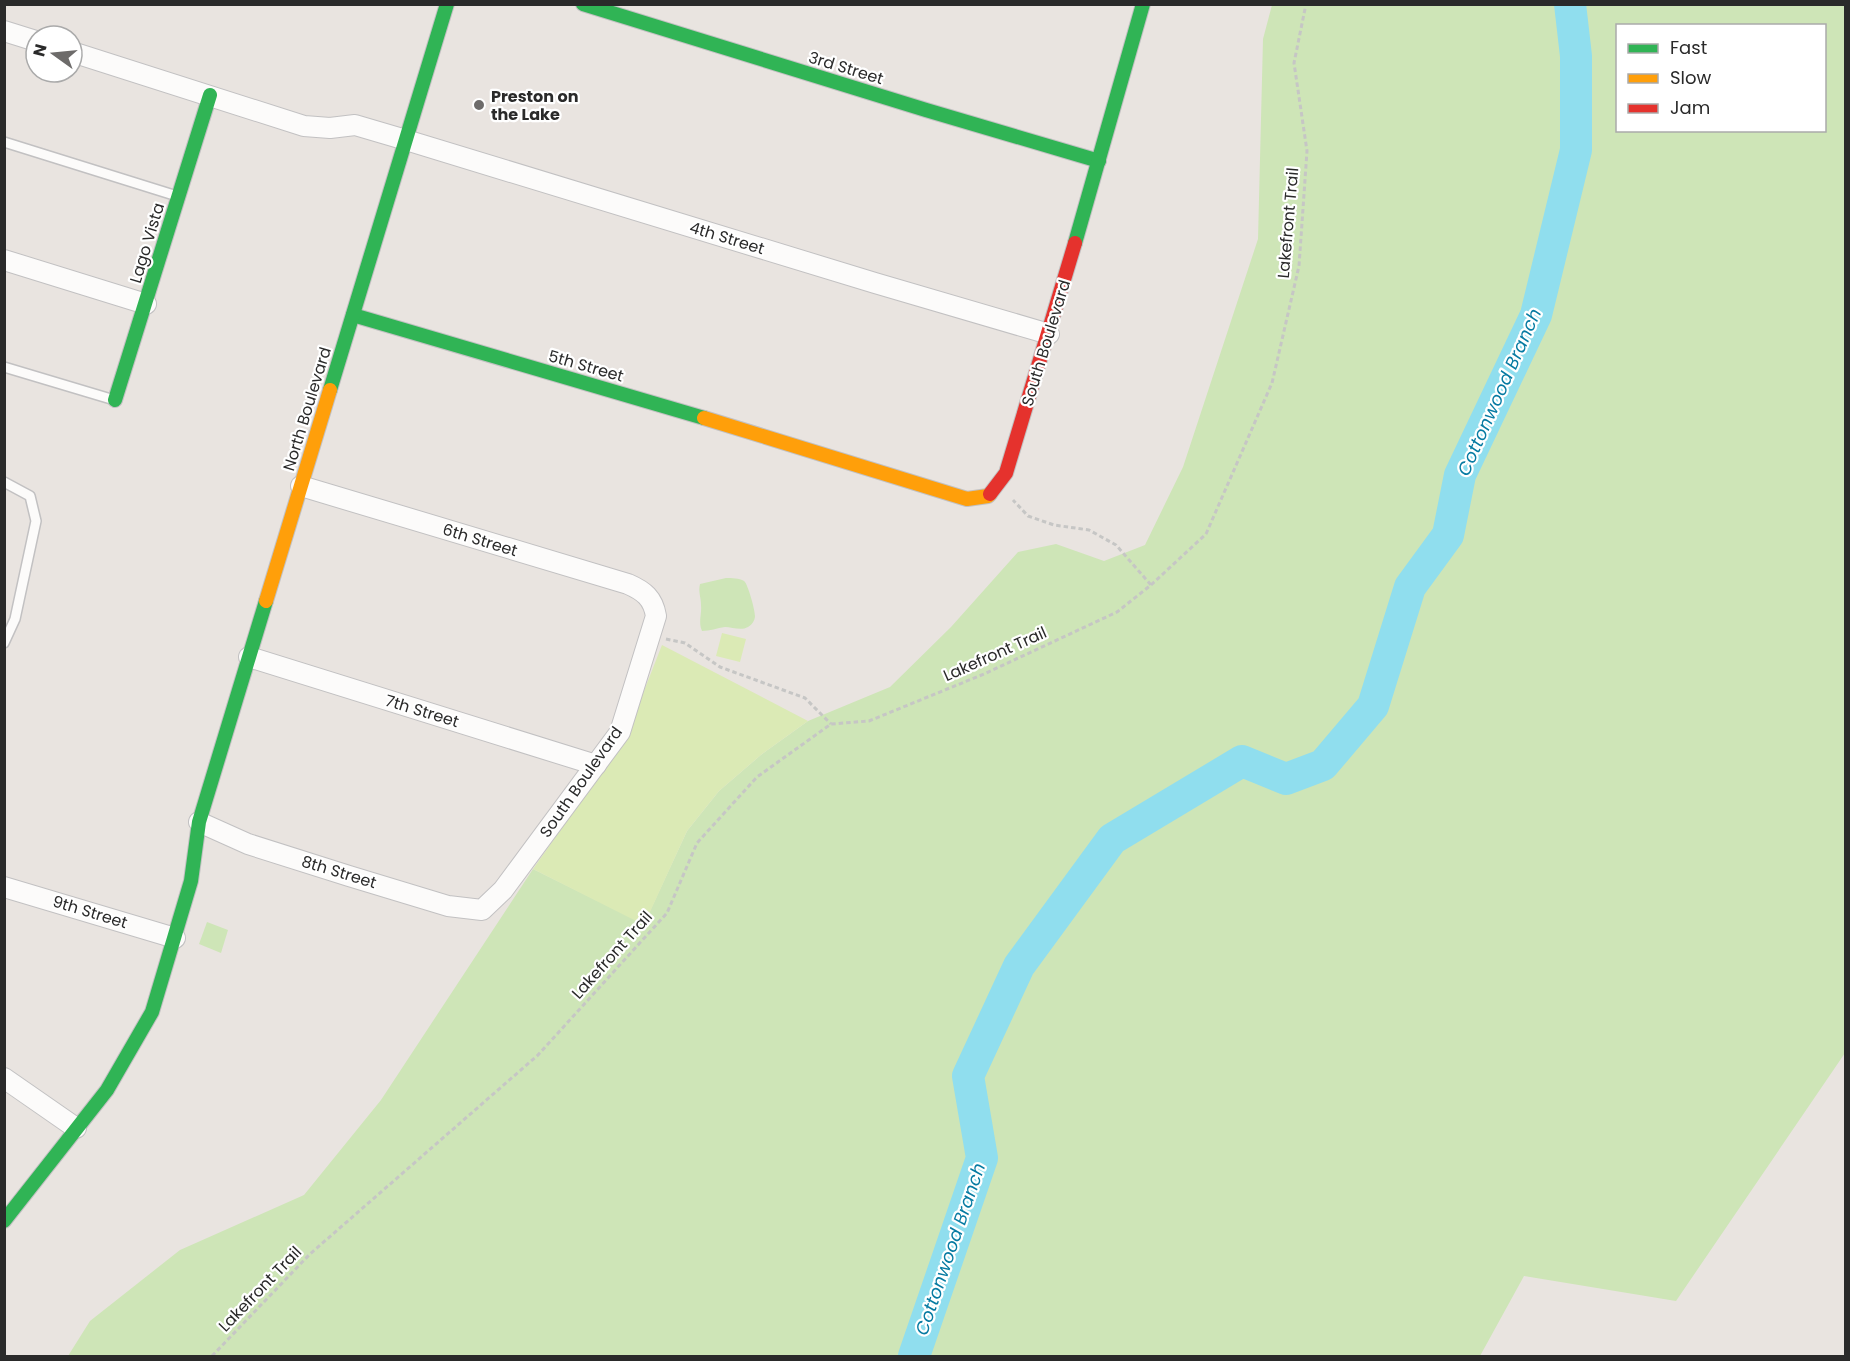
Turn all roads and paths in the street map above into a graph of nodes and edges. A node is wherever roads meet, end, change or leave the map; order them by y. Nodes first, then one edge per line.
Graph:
1 (447, 4) edge
2 (583, 4) edge
3 (1143, 4) edge
4 (1306, 4) edge
5 (4, 31) edge
6 (24, 37) edge
7 (84, 56) edge
8 (210, 95) junction
9 (406, 140) junction
10 (4, 142) edge
11 (1099, 161) junction
12 (179, 196) junction
13 (4, 260) edge
14 (146, 304) junction
15 (353, 315) junction
16 (1049, 334) junction
17 (4, 367) edge
18 (115, 400) joint
19 (4, 482) edge
20 (998, 484) junction
21 (301, 486) junction
22 (1151, 585) junction
23 (654, 603) joint
24 (650, 635) junction
25 (4, 643) edge
26 (249, 657) junction
27 (831, 724) junction
28 (596, 765) junction
29 (199, 822) junction
30 (4, 887) edge
31 (482, 910) joint
32 (175, 938) junction
33 (4, 1078) edge
34 (76, 1128) junction
35 (4, 1221) edge
36 (212, 1356) edge

1 - 9 street, North Boulevard
2 - 11 street, 3rd Street
3 - 11 street, South Boulevard
4 - 22 path, Lakefront Trail
5 - 6 street
7 - 8 street, 4th Street
8 - 9 street, 4th Street
8 - 12 street, Lago Vista
9 - 15 street, North Boulevard
9 - 16 street, 4th Street
10 - 12 lane
11 - 16 street, South Boulevard
12 - 14 street, Lago Vista
13 - 14 street
14 - 18 street, Lago Vista
15 - 20 street, 5th Street
15 - 21 street, North Boulevard
16 - 20 street, South Boulevard
17 - 18 lane
19 - 25 lane
20 - 22 path
21 - 23 street, 6th Street
21 - 26 street, North Boulevard
22 - 27 path, Lakefront Trail
23 - 24 street, South Boulevard
24 - 27 path
24 - 28 street, South Boulevard
26 - 28 street, 7th Street
26 - 29 street, North Boulevard
27 - 36 path, Lakefront Trail
28 - 31 street, South Boulevard
29 - 31 street, 8th Street
29 - 32 street, North Boulevard
30 - 32 street, 9th Street
32 - 34 street, North Boulevard
33 - 34 street
34 - 35 street, North Boulevard

